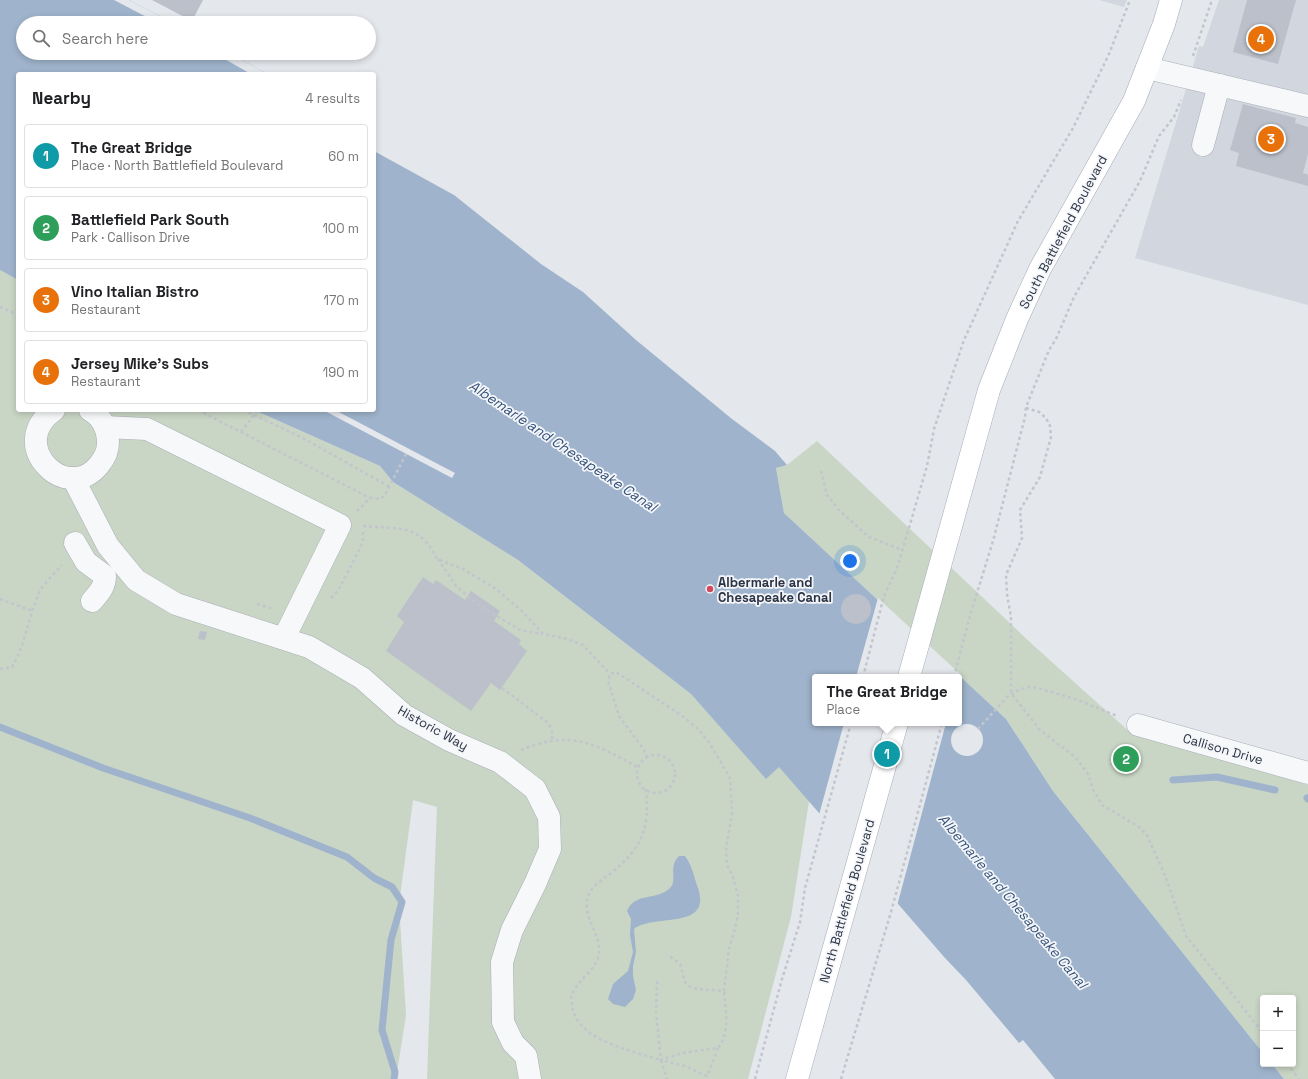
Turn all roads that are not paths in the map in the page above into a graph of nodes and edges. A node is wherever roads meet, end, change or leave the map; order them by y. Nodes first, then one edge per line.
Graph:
1 (1171, 0) edge
2 (1147, 68) junction
3 (1219, 85) junction
4 (1307, 103) edge
5 (1203, 145) dead end
6 (51, 412) edge
7 (92, 412) edge
8 (105, 427) junction
9 (73, 478) junction
10 (75, 543) road end
11 (92, 601) dead end
12 (284, 638) junction
13 (910, 674) edge
14 (1138, 725) road end
15 (896, 726) edge
16 (1308, 773) edge
17 (530, 1079) edge
18 (797, 1079) edge

1 - 2 main road, South Battlefield Boulevard
2 - 3 street
2 - 13 main road, South Battlefield Boulevard
3 - 4 street
3 - 5 street
6 - 9 street
7 - 8 street
8 - 9 street
8 - 12 street
9 - 12 street, Historic Way
10 - 11 street
12 - 17 street, Historic Way
14 - 16 street, Callison Drive
15 - 18 main road, North Battlefield Boulevard

